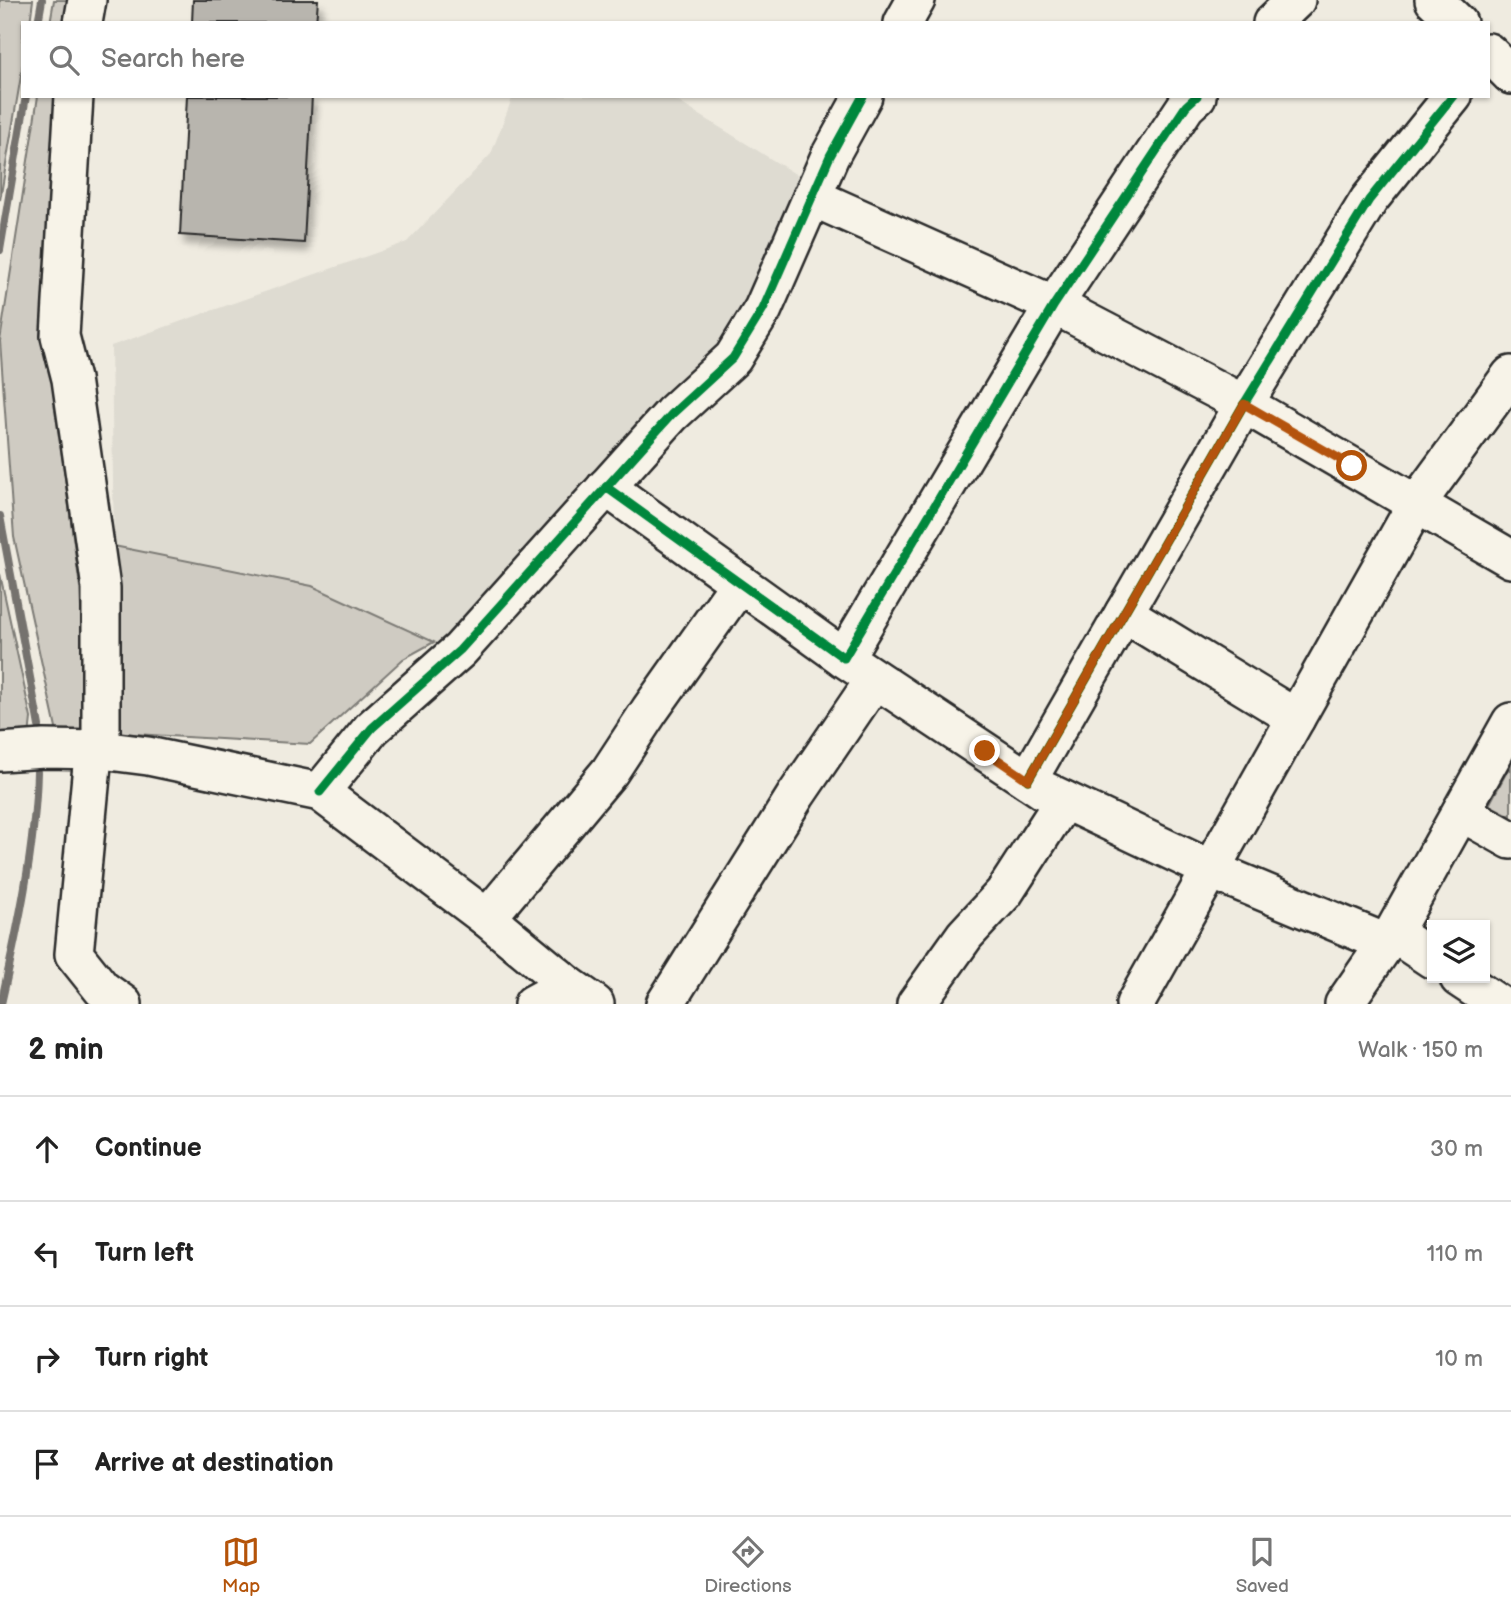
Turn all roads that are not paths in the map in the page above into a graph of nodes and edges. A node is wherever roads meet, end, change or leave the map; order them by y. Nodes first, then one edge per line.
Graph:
1 (87, 0) edge
2 (916, 0) edge
3 (1296, 0) edge
4 (1434, 0) edge
5 (83, 21) edge
6 (904, 21) edge
7 (1274, 21) edge
8 (1456, 21) edge
9 (1490, 55) edge
10 (1511, 75) edge
11 (74, 98) edge
12 (862, 98) edge
13 (1195, 98) edge
14 (1451, 98) edge
15 (812, 197) junction
16 (1054, 305) junction
17 (1511, 375) edge
18 (1244, 404) junction
19 (606, 487) junction
20 (1417, 503) junction
21 (1511, 559) edge
22 (740, 583) junction
23 (1124, 613) junction
24 (844, 658) junction
25 (876, 679) junction
26 (1296, 718) junction
27 (1511, 722) edge
28 (101, 750) junction
29 (0, 752) edge
30 (1028, 780) junction
31 (320, 792) junction
32 (1063, 800) junction
33 (1461, 812) junction
34 (1511, 840) edge
35 (1209, 869) junction
36 (487, 918) junction
37 (1389, 938) junction
38 (1427, 957) edge
39 (1468, 983) edge
40 (581, 994) edge
41 (123, 1004) edge
42 (533, 1004) edge
43 (665, 1004) edge
44 (916, 1004) edge
45 (1135, 1004) edge
46 (1344, 1004) edge
47 (1499, 1004) edge

1 - 5 street
2 - 6 street
3 - 7 street
4 - 8 street
9 - 10 street
11 - 28 street
12 - 15 street
13 - 16 street
14 - 18 street
15 - 16 street
15 - 19 street
16 - 18 street
16 - 24 street
17 - 20 street
18 - 20 street
18 - 23 street
19 - 22 street
19 - 31 street
20 - 21 street
20 - 26 street
22 - 24 street
22 - 36 street
23 - 26 street
23 - 30 street
24 - 25 street
25 - 30 street
25 - 43 street
26 - 35 street
27 - 33 street
28 - 29 street
28 - 31 street
28 - 41 street
30 - 32 street
31 - 36 street
32 - 35 street
32 - 44 street
33 - 34 street
33 - 37 street
35 - 37 street
35 - 45 street
36 - 40 street
37 - 38 street
37 - 46 street
39 - 47 street
40 - 42 street

